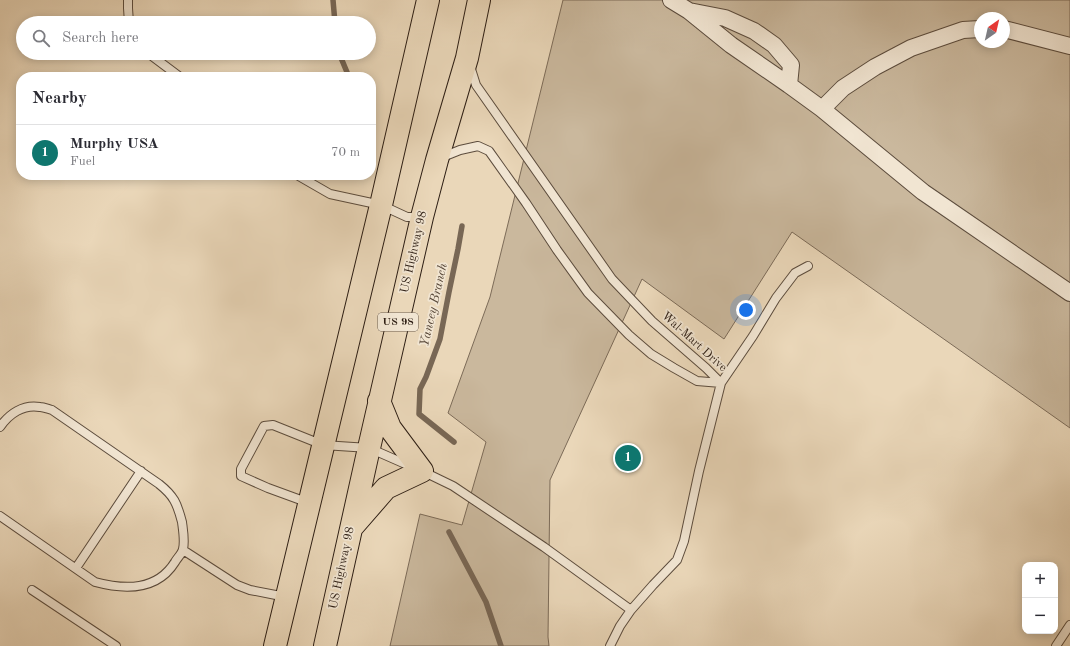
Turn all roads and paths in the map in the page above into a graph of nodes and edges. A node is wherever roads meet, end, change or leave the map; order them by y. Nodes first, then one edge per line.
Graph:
1 (128, 0) edge
2 (428, 0) edge
3 (480, 0) edge
4 (671, 0) edge
5 (689, 11) junction
6 (129, 16) edge
7 (974, 29) edge
8 (1010, 31) edge
9 (1070, 46) edge
10 (467, 58) junction
11 (157, 60) edge
12 (173, 72) edge
13 (789, 85) junction
14 (822, 108) junction
15 (436, 160) junction
16 (306, 180) edge
17 (381, 205) junction
18 (422, 217) junction
19 (808, 266) dead end
20 (1070, 293) edge
21 (721, 383) junction
22 (380, 402) junction
23 (0, 427) edge
24 (323, 445) junction
25 (369, 448) junction
26 (422, 471) junction
27 (141, 472) junction
28 (309, 503) junction
29 (0, 516) edge
30 (351, 527) junction
31 (183, 550) junction
32 (76, 568) junction
33 (32, 590) dead end
34 (286, 597) junction
35 (631, 610) junction
36 (1070, 625) edge
37 (116, 646) edge
38 (275, 646) edge
39 (325, 646) edge
40 (610, 646) edge
41 (1056, 646) edge

1 - 6 lane
2 - 17 main road
3 - 10 main road, US Highway 98 / US 98
4 - 5 street
5 - 13 street
5 - 13 street
7 - 14 street
8 - 9 street
10 - 15 main road, US Highway 98 / US 98
10 - 21 lane, Wal-Mart Drive
11 - 12 lane
13 - 14 street
14 - 20 street
15 - 18 main road, US Highway 98 / US 98
15 - 21 lane, Wal-Mart Drive
16 - 17 lane
17 - 18 lane
17 - 24 main road
18 - 22 main road, US Highway 98 / US 98
19 - 21 lane
21 - 35 lane
22 - 25 main road, US Highway 98 / US 98
22 - 26 main road
23 - 27 lane
24 - 25 lane
24 - 28 main road
24 - 28 lane
25 - 26 lane
25 - 30 main road, US Highway 98 / US 98
26 - 30 main road
26 - 35 lane
27 - 31 lane
27 - 32 lane
28 - 34 main road
29 - 32 lane
30 - 39 main road, US Highway 98 / US 98
31 - 32 lane
31 - 34 lane
33 - 37 lane
34 - 38 main road
35 - 40 lane
36 - 41 lane

